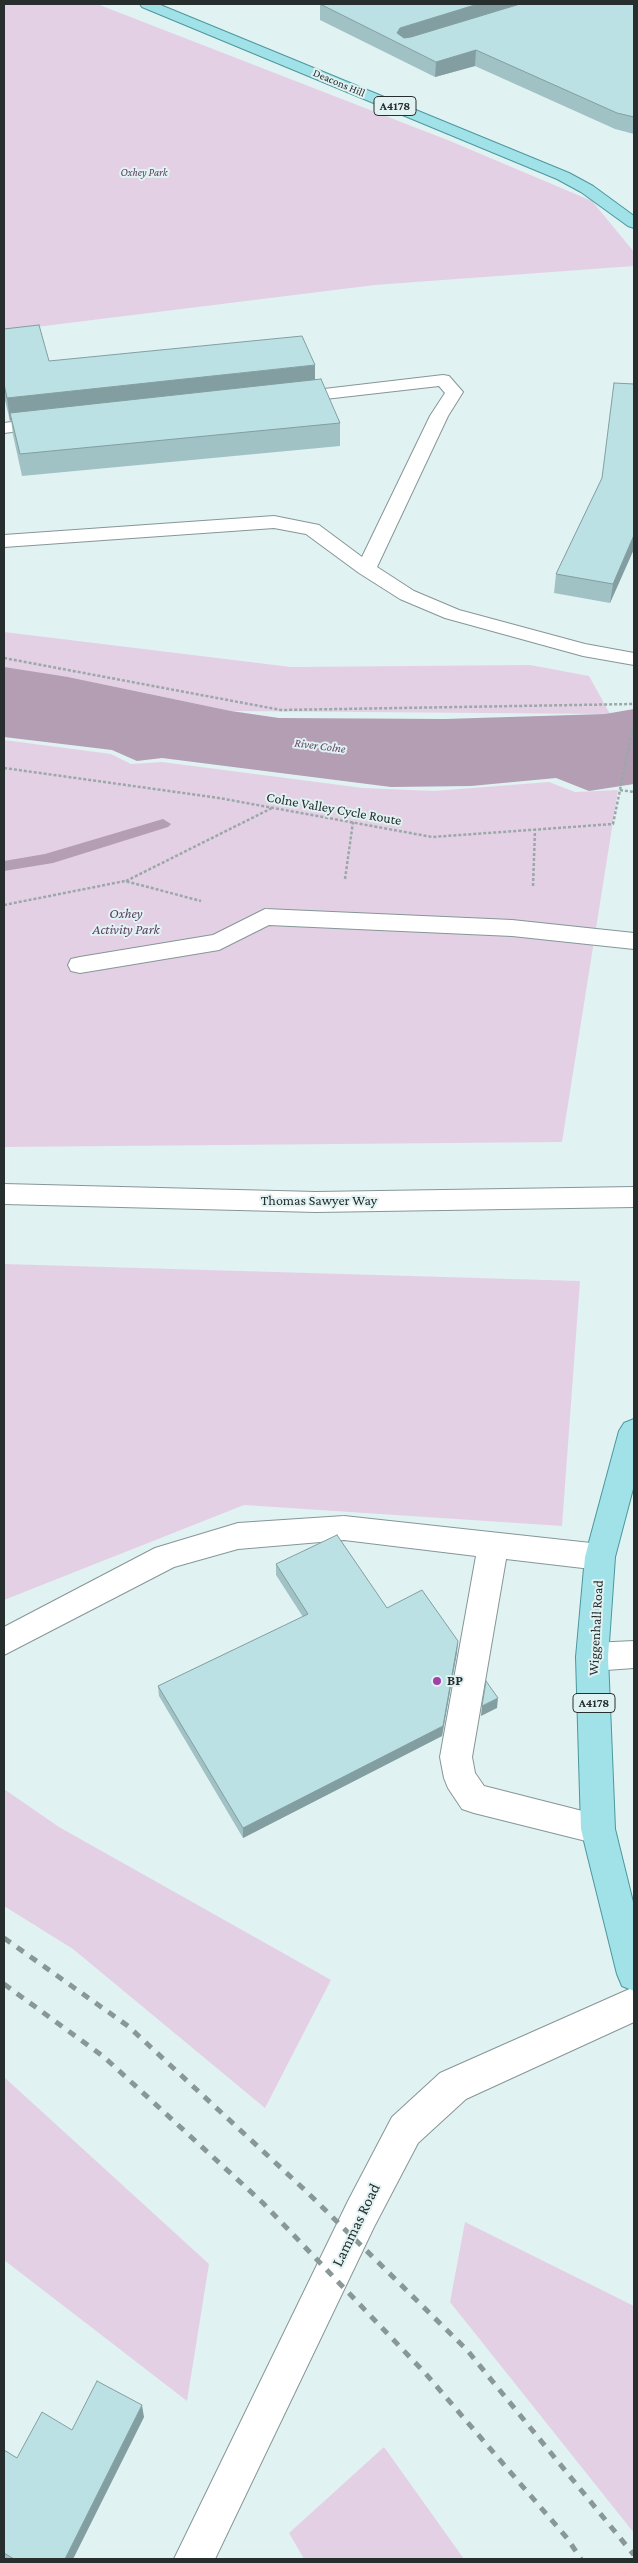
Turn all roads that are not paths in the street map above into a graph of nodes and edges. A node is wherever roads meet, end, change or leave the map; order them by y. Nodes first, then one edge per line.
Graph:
1 (147, 4) edge
2 (634, 223) edge
3 (272, 400) edge
4 (63, 421) edge
5 (4, 428) edge
6 (4, 541) edge
7 (366, 570) junction
8 (634, 659) edge
9 (634, 941) edge
10 (80, 966) dead end
11 (4, 1194) edge
12 (634, 1196) edge
13 (634, 1431) edge
14 (493, 1544) junction
15 (600, 1557) junction
16 (4, 1642) edge
17 (634, 1654) edge
18 (592, 1657) junction
19 (598, 1829) junction
20 (634, 1974) edge
21 (634, 2004) edge
22 (194, 2559) edge

1 - 2 main road, Deacons Hill / A4178
3 - 7 street
4 - 5 street
6 - 7 street
7 - 8 street
9 - 10 street
11 - 12 street, Thomas Sawyer Way
13 - 15 main road, Wiggenhall Road / A4178
14 - 15 street
14 - 16 street
14 - 19 street
15 - 18 main road, Wiggenhall Road / A4178
17 - 18 street
18 - 19 main road, Wiggenhall Road / A4178
19 - 20 main road, Wiggenhall Road / A4178
21 - 22 street, Lammas Road

